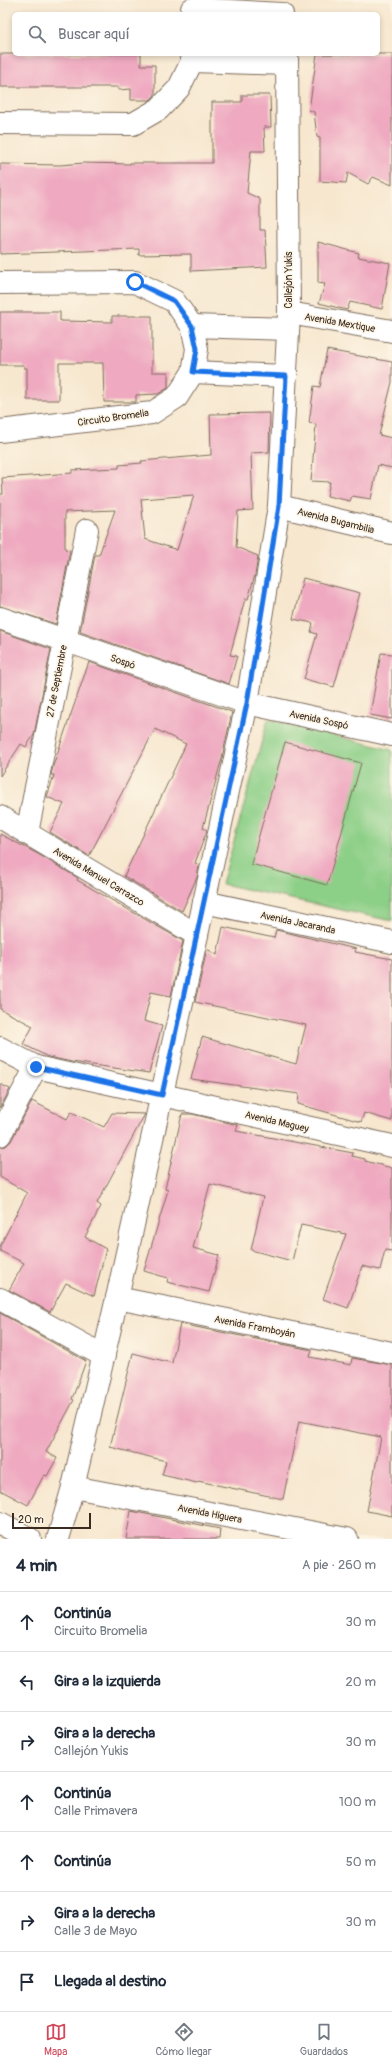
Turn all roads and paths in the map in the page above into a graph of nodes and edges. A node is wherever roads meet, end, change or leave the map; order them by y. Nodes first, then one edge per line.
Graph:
1 (287, 0) edge
2 (191, 8) edge
3 (252, 12) edge
4 (287, 12) edge
5 (192, 58) edge
6 (287, 59) edge
7 (0, 123) edge
8 (0, 283) edge
9 (288, 321) junction
10 (192, 326) junction
11 (392, 331) edge
12 (193, 372) junction
13 (286, 376) junction
14 (0, 431) edge
15 (279, 506) junction
16 (87, 530) dead end
17 (392, 533) edge
18 (0, 618) edge
19 (64, 640) junction
20 (247, 703) junction
21 (392, 734) edge
22 (0, 817) edge
23 (27, 833) junction
24 (204, 902) junction
25 (197, 935) junction
26 (392, 942) edge
27 (0, 1048) edge
28 (36, 1067) junction
29 (162, 1095) junction
30 (0, 1135) edge
31 (392, 1146) edge
32 (117, 1298) junction
33 (0, 1299) edge
34 (392, 1353) edge
35 (104, 1356) junction
36 (73, 1487) junction
37 (0, 1523) edge
38 (30, 1539) edge
39 (58, 1539) edge
40 (347, 1539) edge

1 - 4 street
2 - 3 street
5 - 6 street
5 - 7 street
6 - 9 street, Callejón Yukis
8 - 10 street, Circuito Bromelia
9 - 10 street, Avenida Mextique
9 - 11 street, Avenida Mextique
9 - 13 street, Callejón Yukis
10 - 12 street, Circuito Bromelia
12 - 13 street
12 - 14 street, Circuito Bromelia
13 - 15 street, Callejón Yukis
15 - 17 street, Avenida Bugambilia
15 - 20 street, Callejón Yukis
16 - 19 street, 27 de Septiembre
18 - 19 street, Sospó
19 - 20 street, Sospó
19 - 23 street, 27 de Septiembre
20 - 21 street, Avenida Sospó
20 - 24 street, Callejón Yukis
22 - 23 street, Avenida Manuel Carrazco
23 - 25 street, Avenida Manuel Carrazco
24 - 25 street, Callejón Yukis
24 - 26 street, Avenida Jacaranda
25 - 29 street, Callejón Yukis
27 - 28 street, Avenida Maguey
28 - 29 street, Avenida Maguey
28 - 30 street
29 - 31 street, Avenida Maguey
29 - 32 street, Callejón Yukis
32 - 34 street, Avenida Framboyán
32 - 35 street, Callejón Yukis
33 - 35 street
35 - 36 street, Callejón Yukis
36 - 39 street, Callejón Yukis
36 - 40 street, Avenida Higuera
37 - 38 street

